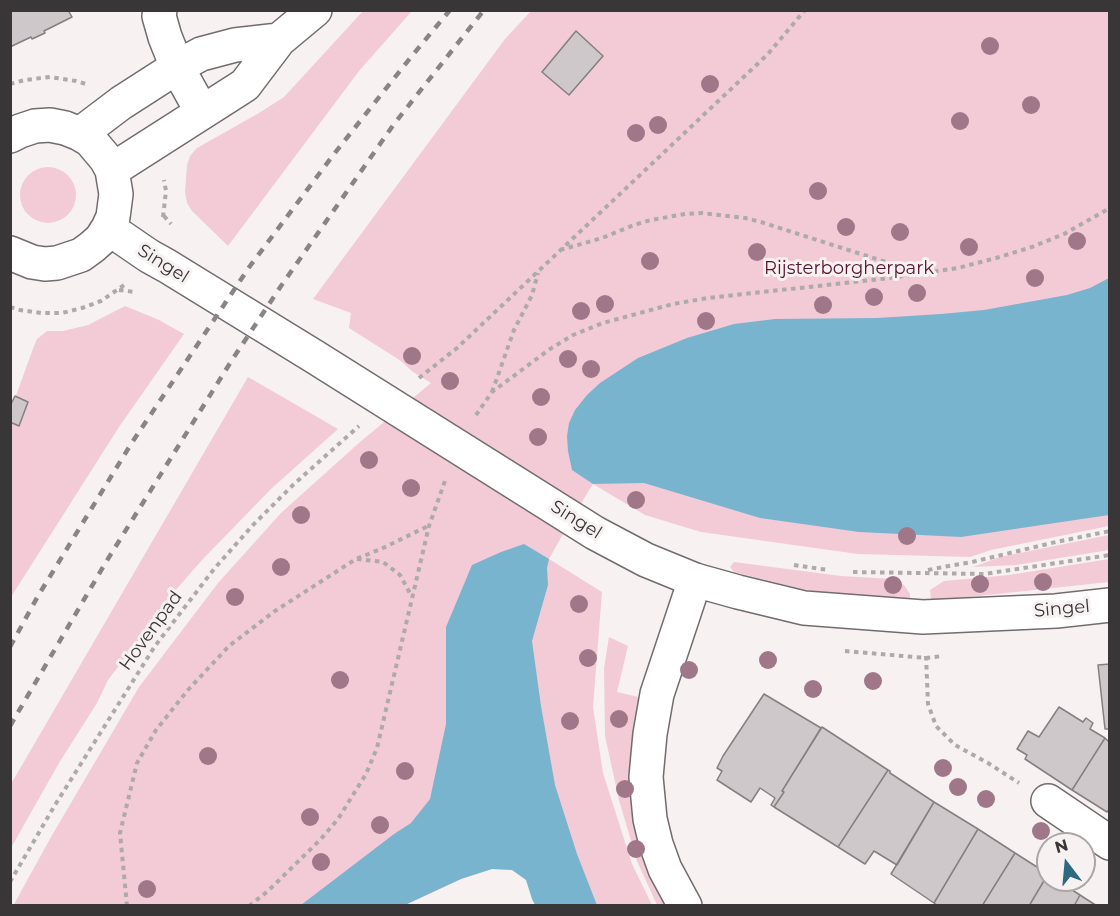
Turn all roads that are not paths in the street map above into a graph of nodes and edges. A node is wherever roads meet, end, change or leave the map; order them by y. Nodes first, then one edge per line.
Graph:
1 (159, 10) edge
2 (315, 10) edge
3 (279, 40) junction
4 (177, 67) junction
5 (202, 112) junction
6 (80, 134) junction
7 (10, 136) edge
8 (112, 170) junction
9 (108, 228) junction
10 (14, 264) edge
11 (695, 580) junction
12 (1110, 605) edge
13 (1048, 801) road end
14 (1110, 843) edge
15 (685, 906) edge

1 - 4 street
2 - 3 street
3 - 4 street
3 - 5 street
4 - 5 street
4 - 6 street
5 - 8 street
6 - 7 street
6 - 8 street
8 - 9 street
9 - 10 street
9 - 11 street, Singel
11 - 12 street, Singel
11 - 15 street
13 - 14 street

